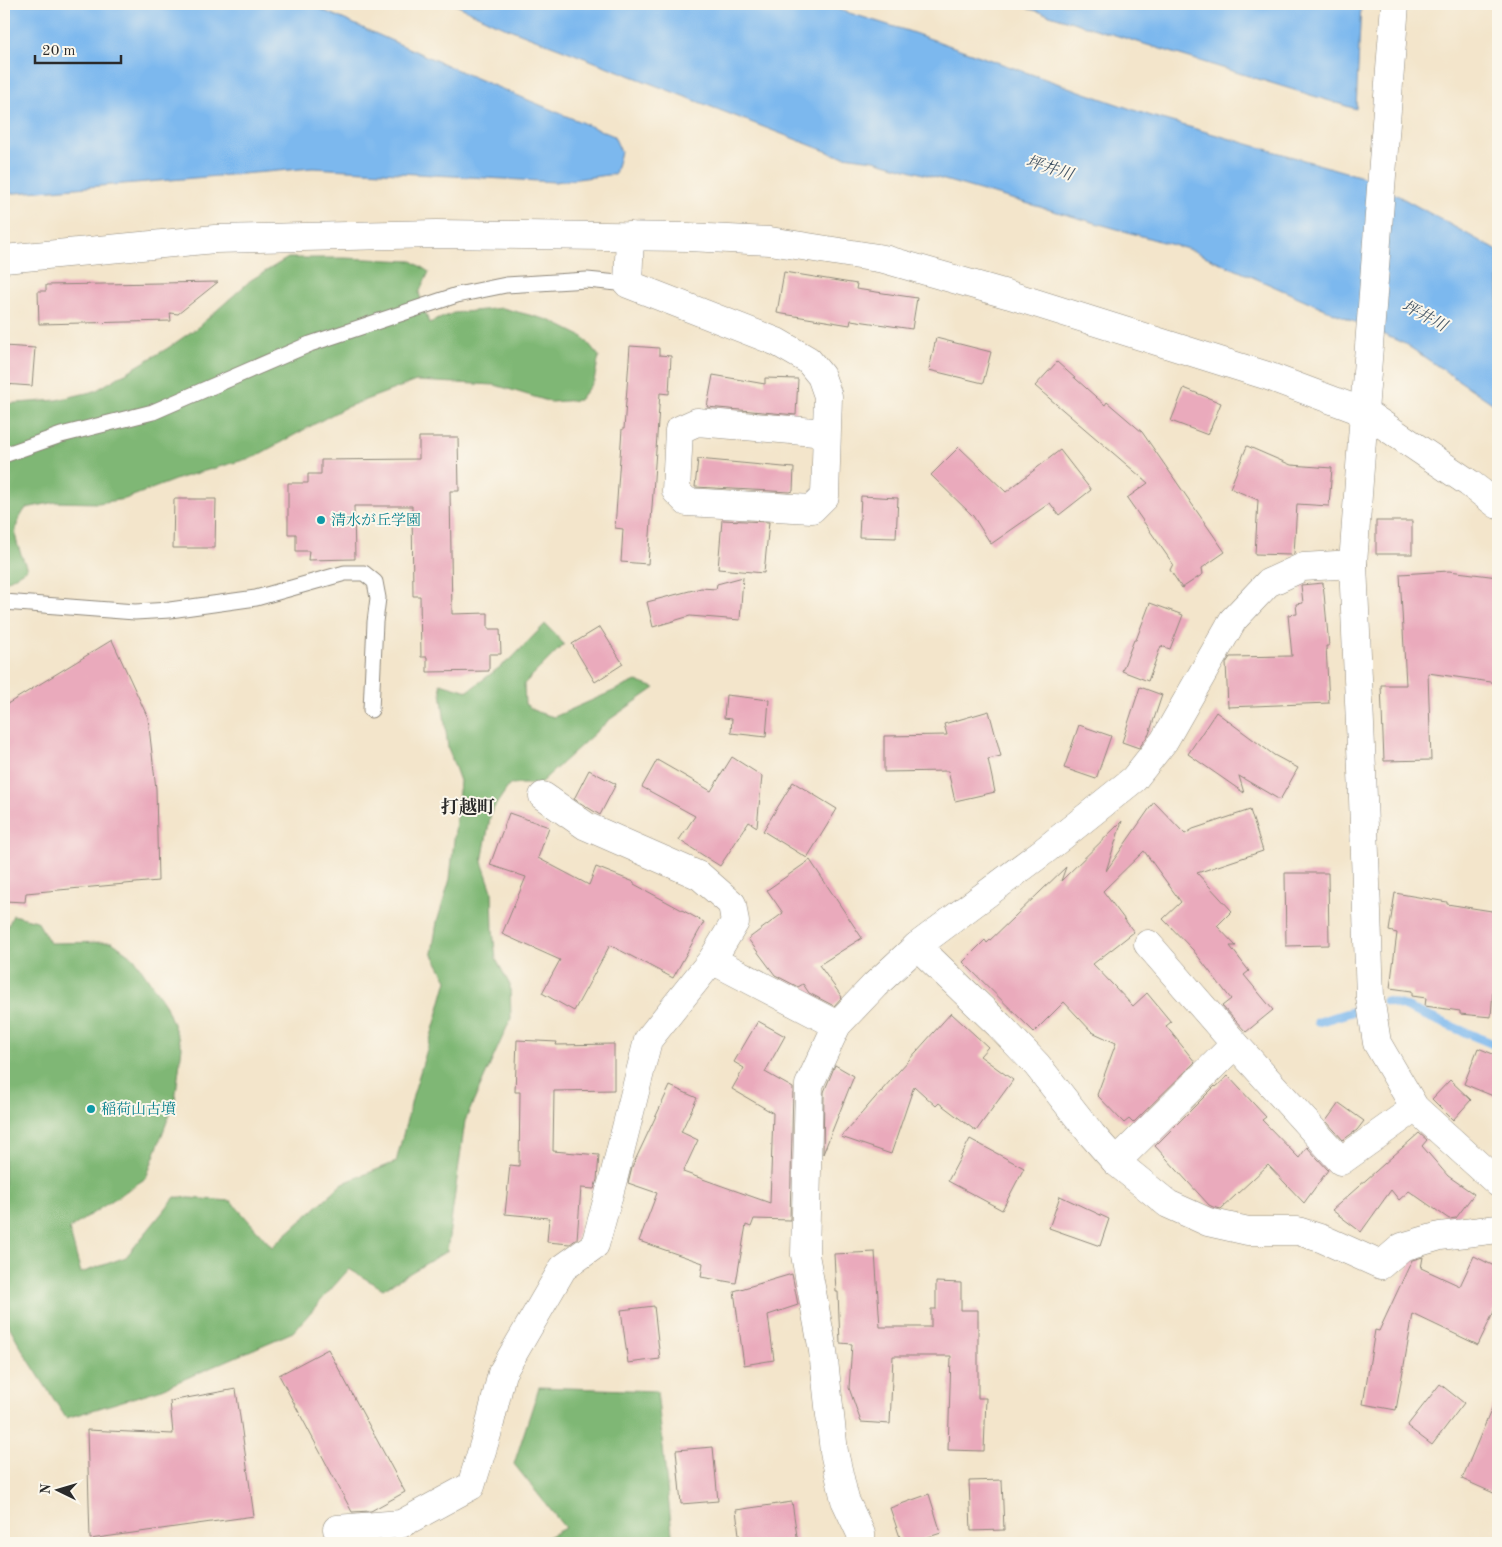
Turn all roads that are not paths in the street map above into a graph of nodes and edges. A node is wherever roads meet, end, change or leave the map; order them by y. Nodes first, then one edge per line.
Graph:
1 (1395, 4) edge
2 (630, 236) junction
3 (4, 259) edge
4 (628, 284) junction
5 (1364, 412) junction
6 (826, 433) junction
7 (4, 455) edge
8 (1498, 505) edge
9 (1353, 564) junction
10 (4, 602) edge
11 (371, 710) dead end
12 (543, 796) dead end
13 (1148, 944) dead end
14 (916, 946) junction
15 (712, 960) junction
16 (837, 1025) junction
17 (1235, 1044) junction
18 (1415, 1108) junction
19 (1116, 1162) junction
20 (1498, 1183) edge
21 (1498, 1229) edge
22 (337, 1529) dead end
23 (861, 1543) edge

1 - 5 street
2 - 3 street
2 - 4 street
2 - 5 street
4 - 6 street
4 - 7 lane
5 - 8 street
5 - 9 street
6 - 6 street
9 - 14 street
9 - 18 street
10 - 11 lane
12 - 15 street
13 - 17 street
14 - 16 street
14 - 19 street
15 - 16 street
15 - 22 street
16 - 23 street
17 - 18 street
17 - 19 street
18 - 20 street
19 - 21 street

